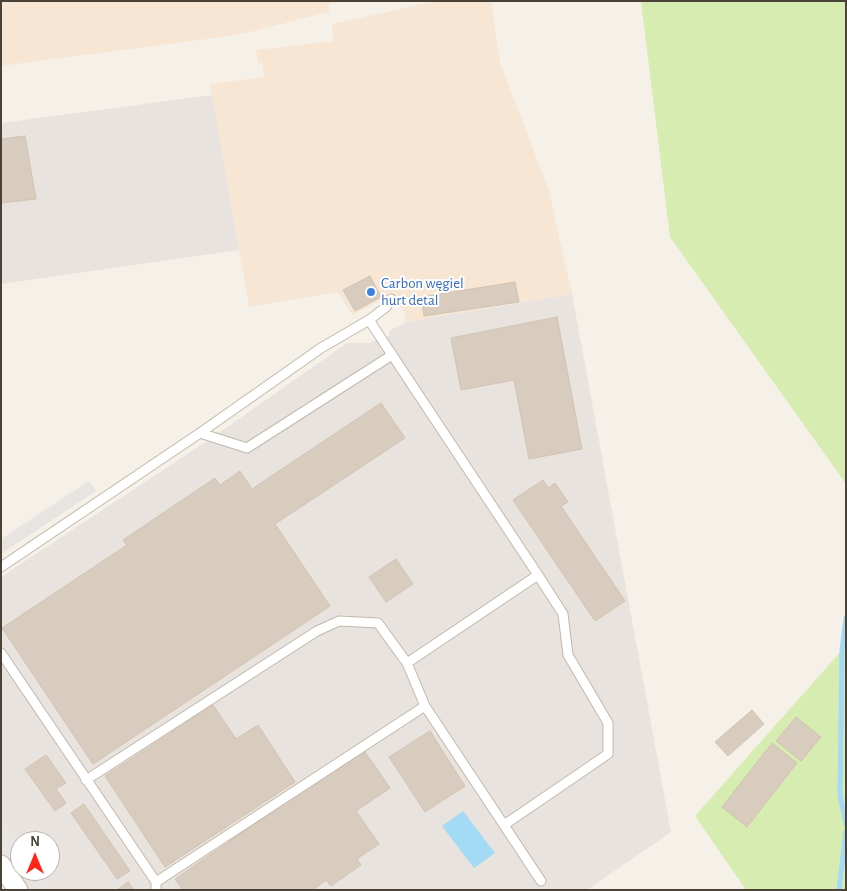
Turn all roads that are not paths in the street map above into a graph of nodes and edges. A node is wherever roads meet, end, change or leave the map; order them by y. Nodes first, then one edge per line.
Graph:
1 (391, 299) dead end
2 (369, 320) junction
3 (392, 354) junction
4 (200, 434) junction
5 (1, 567) edge
6 (538, 575) junction
7 (1, 653) edge
8 (407, 663) junction
9 (425, 706) junction
10 (86, 780) junction
11 (504, 825) junction
12 (1, 865) edge
13 (540, 881) dead end
14 (156, 886) edge
15 (18, 890) edge

1 - 2 lane
2 - 3 lane
2 - 4 lane
3 - 4 lane
3 - 6 lane
4 - 5 lane
6 - 8 lane
6 - 11 lane
7 - 10 lane
8 - 9 lane
8 - 10 lane
9 - 11 lane
9 - 14 lane
10 - 14 lane
11 - 13 lane
12 - 15 street

